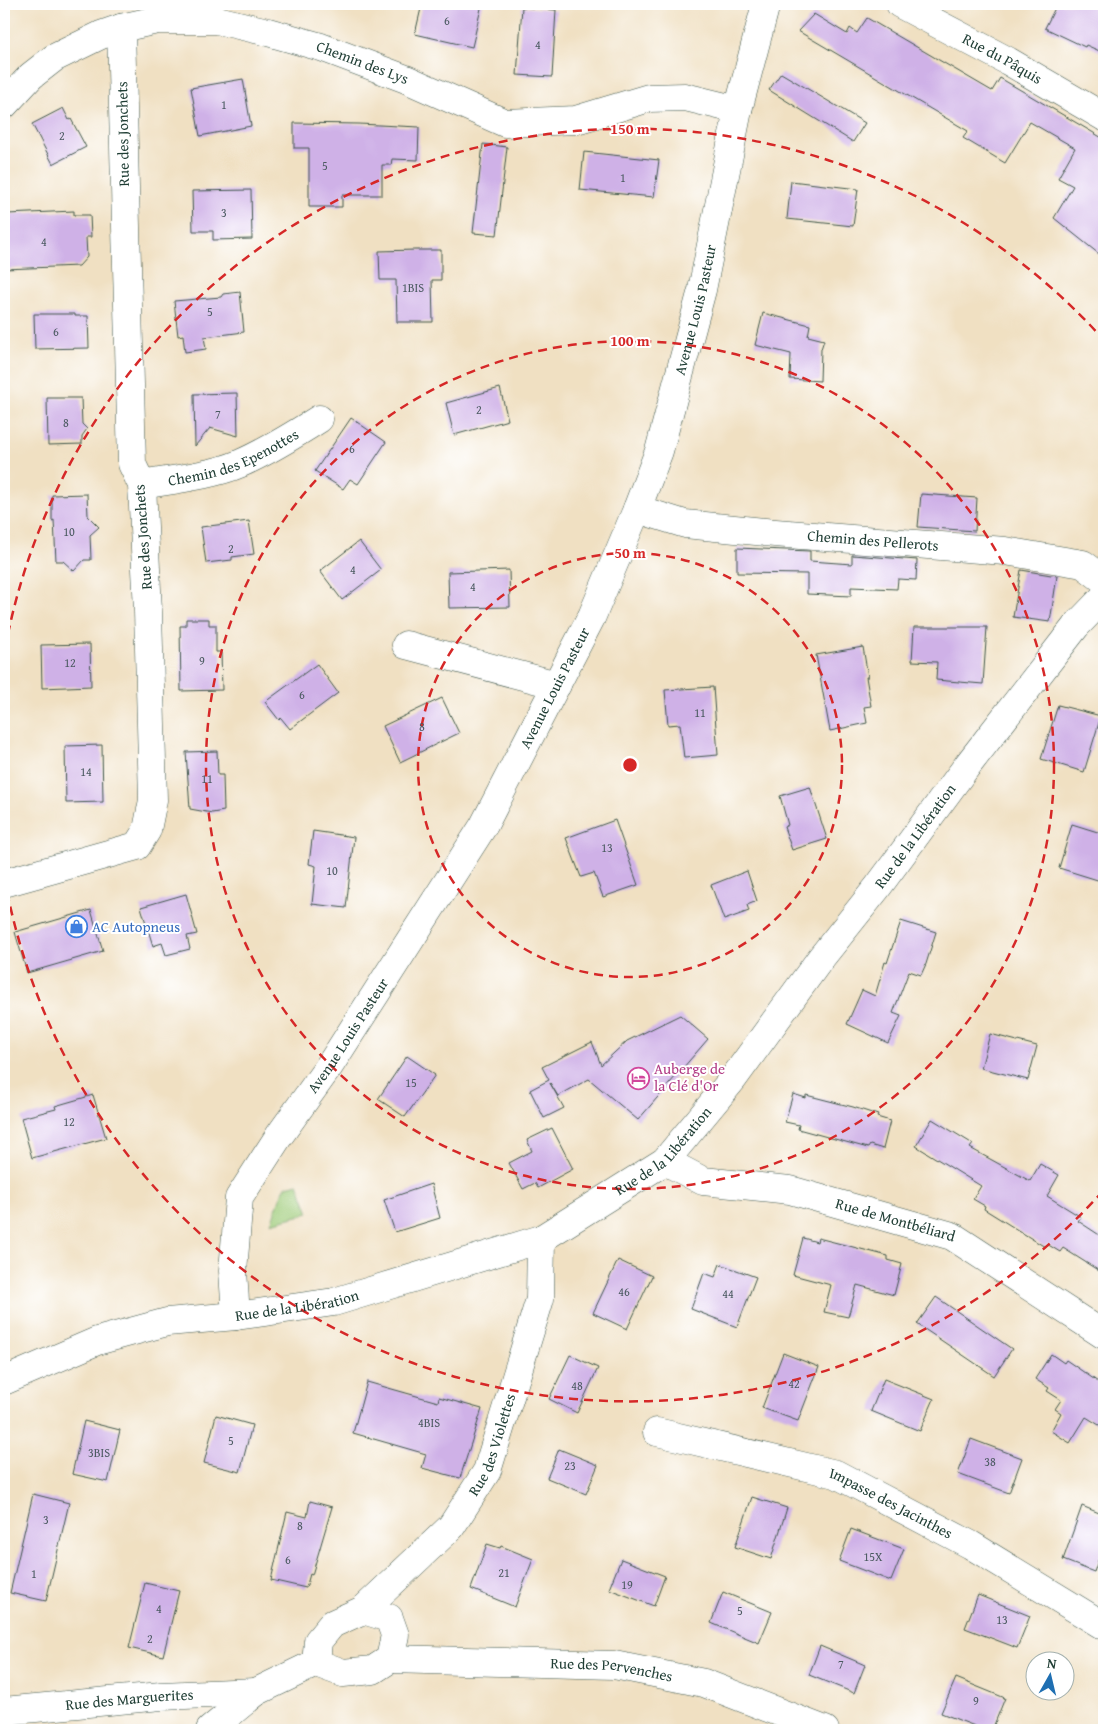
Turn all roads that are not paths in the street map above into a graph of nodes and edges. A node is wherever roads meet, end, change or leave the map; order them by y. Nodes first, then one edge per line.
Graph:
1 (766, 4) edge
2 (900, 4) edge
3 (121, 28) junction
4 (4, 105) edge
5 (738, 110) junction
6 (1104, 117) edge
7 (319, 418) dead end
8 (142, 485) junction
9 (637, 509) junction
10 (1104, 580) edge
11 (1104, 598) edge
12 (406, 645) dead end
13 (557, 685) junction
14 (4, 883) edge
15 (665, 1161) junction
16 (541, 1238) junction
17 (236, 1316) junction
18 (1104, 1335) edge
19 (4, 1381) edge
20 (657, 1432) dead end
21 (363, 1610) junction
22 (1104, 1626) edge
23 (390, 1659) junction
24 (316, 1663) junction
25 (256, 1692) junction
26 (4, 1711) edge
27 (210, 1730) edge
28 (825, 1730) edge

1 - 5 street, Avenue Louis Pasteur
2 - 6 street, Rue du Pâquis
3 - 4 street, Chemin des Lys
3 - 5 street, Chemin des Lys
3 - 8 street, Rue des Jonchets
5 - 9 street, Avenue Louis Pasteur
7 - 8 street, Chemin des Epenottes
8 - 14 street, Rue des Jonchets
9 - 10 street, Chemin des Pellerots
9 - 13 street, Avenue Louis Pasteur
11 - 15 street, Rue de la Libération
12 - 13 street
13 - 17 street, Avenue Louis Pasteur
15 - 16 street, Rue de la Libération
15 - 18 street, Rue de Montbéliard
16 - 17 street, Rue de la Libération
16 - 21 street, Rue des Violettes
17 - 19 street, Rue de la Libération
20 - 22 street, Impasse des Jacinthes
21 - 23 street
21 - 24 street
23 - 24 street
23 - 28 street, Rue des Pervenches
24 - 25 street
25 - 26 street, Rue des Marguerites
25 - 27 street

